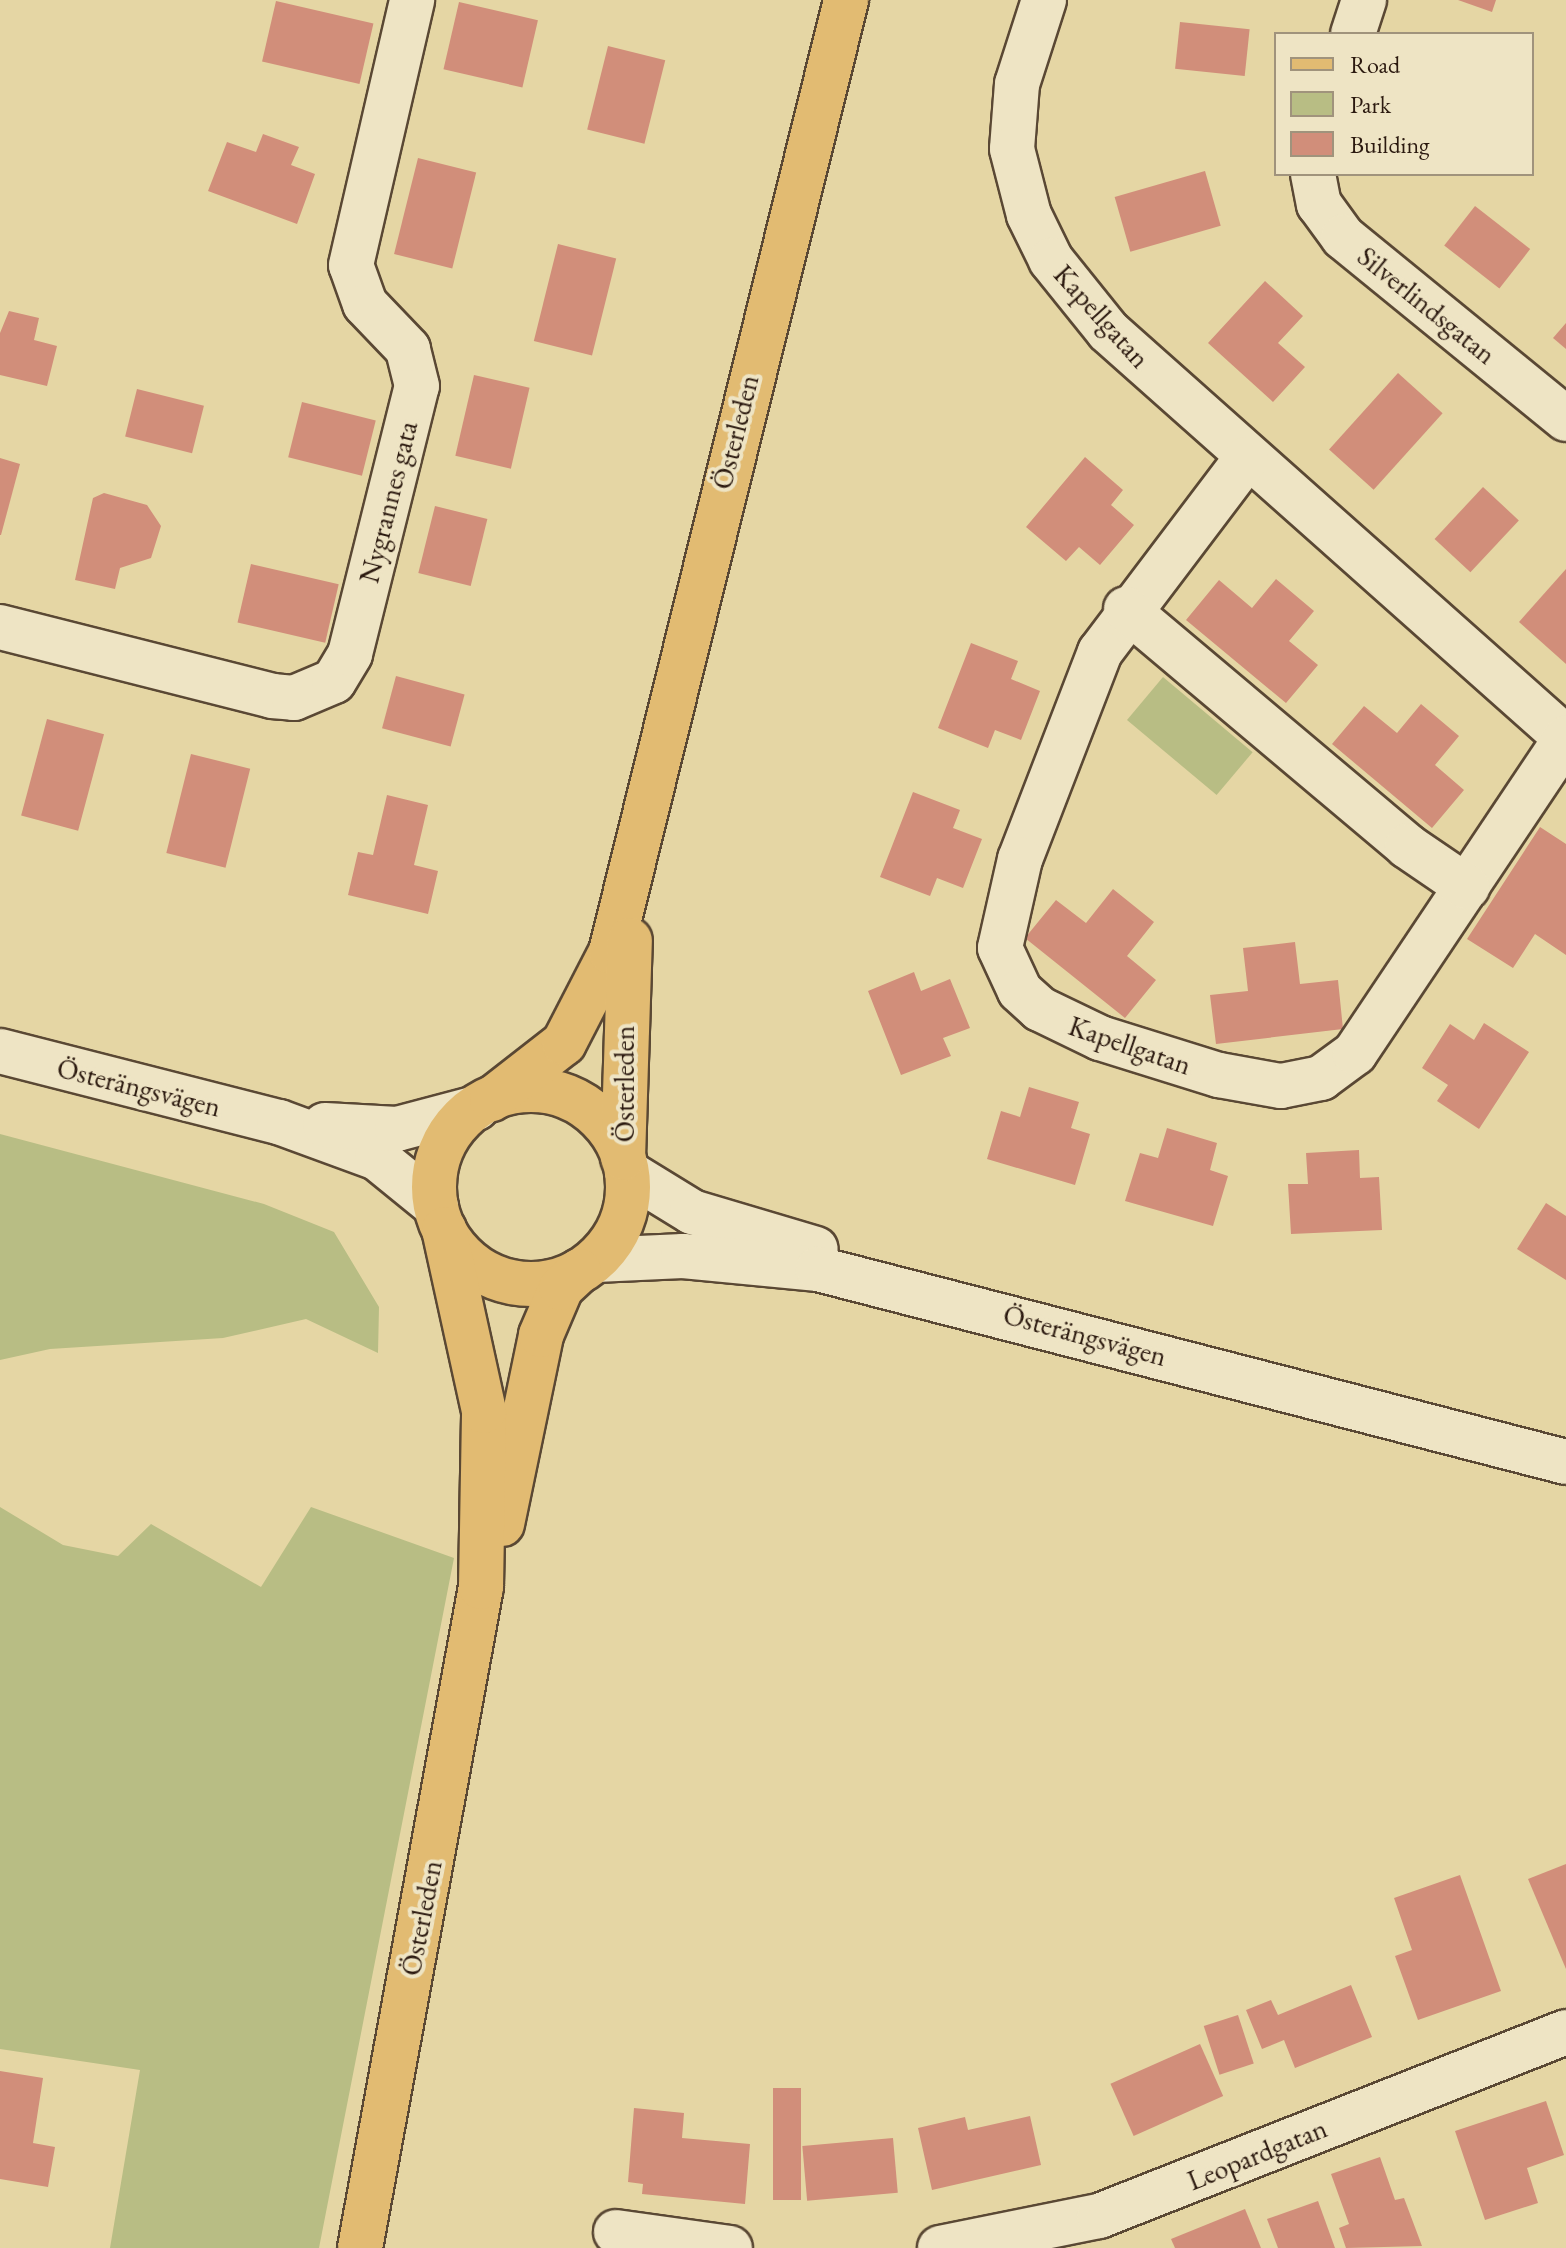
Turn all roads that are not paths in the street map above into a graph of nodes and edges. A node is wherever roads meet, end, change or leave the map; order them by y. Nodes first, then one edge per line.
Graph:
1 (412, 0) edge
2 (846, 0) edge
3 (1044, 0) edge
4 (1364, 0) edge
5 (1354, 32) edge
6 (1313, 176) edge
7 (1566, 419) edge
8 (1246, 459) junction
9 (1126, 609) junction
10 (0, 627) edge
11 (1566, 738) edge
12 (637, 866) junction
13 (1467, 887) junction
14 (0, 1051) edge
15 (484, 1103) junction
16 (279, 1122) junction
17 (625, 1165) junction
18 (440, 1218) junction
19 (587, 1265) junction
20 (1566, 1443) edge
21 (1566, 1462) edge
22 (481, 1587) junction
23 (1566, 2032) edge
24 (616, 2232) dead end
25 (1106, 2232) edge
26 (360, 2248) edge
27 (730, 2248) edge
28 (940, 2248) edge

1 - 10 street, Nygrannes gata
2 - 12 main road, Österleden
3 - 8 street, Kapellgatan
4 - 5 street
6 - 7 street, Silverlindsgatan
8 - 9 street, Kapellgatan
8 - 11 street, Kapellgatan
9 - 13 street
9 - 13 street, Kapellgatan
11 - 13 street, Kapellgatan
12 - 15 main road, Österleden
12 - 17 main road, Österleden
14 - 16 street, Österängsvägen
15 - 16 street, Österängsvägen
15 - 17 main road, Österleden
15 - 18 main road, Österleden
16 - 18 street, Österängsvägen
17 - 19 main road, Österleden
17 - 20 street, Österängsvägen
18 - 19 main road
18 - 22 main road, Österleden
19 - 21 street, Österängsvägen
19 - 22 main road, Österleden
22 - 26 main road, Österleden
23 - 25 street, Leopardgatan
24 - 27 street
25 - 28 street, Leopardgatan

